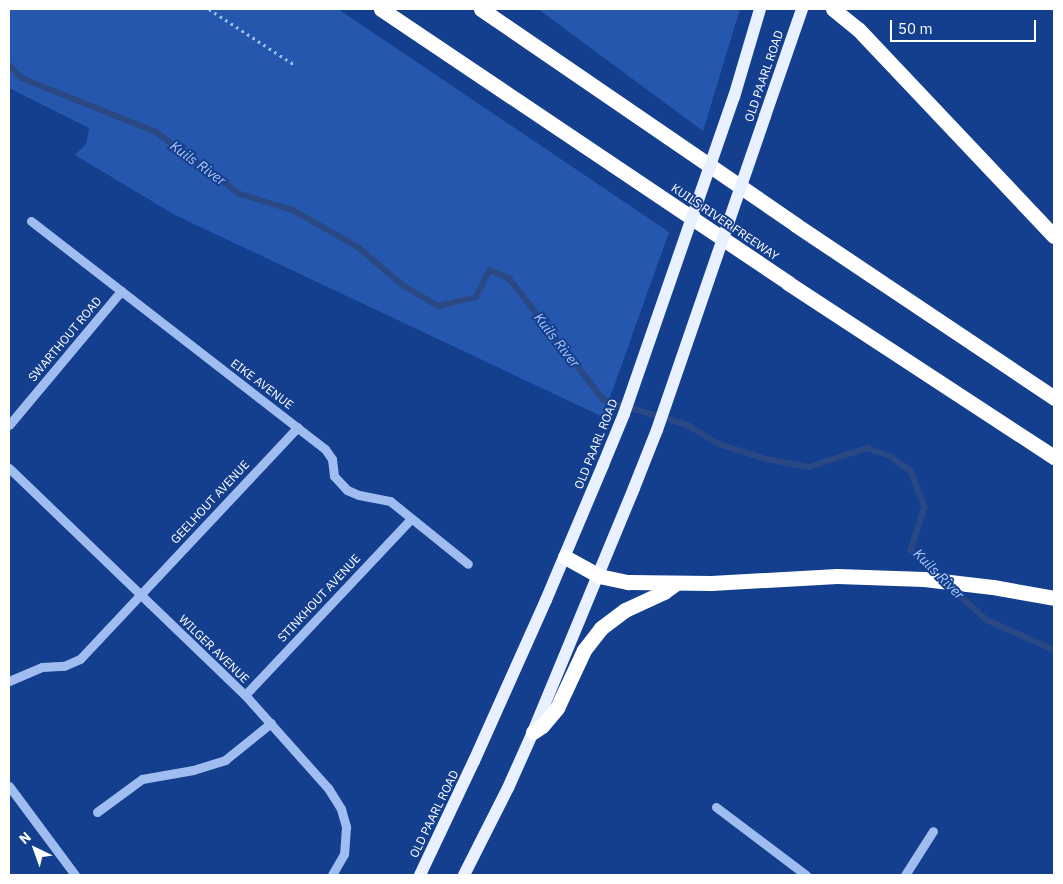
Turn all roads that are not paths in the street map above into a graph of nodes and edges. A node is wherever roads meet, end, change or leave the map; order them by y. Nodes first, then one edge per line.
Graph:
1 (381, 9) edge
2 (482, 9) edge
3 (760, 9) edge
4 (802, 9) edge
5 (833, 9) edge
6 (31, 221) dead end
7 (1054, 236) edge
8 (121, 291) junction
9 (1054, 398) edge
10 (9, 425) edge
11 (298, 427) junction
12 (1054, 457) edge
13 (9, 468) edge
14 (411, 518) junction
15 (565, 557) junction
16 (468, 564) dead end
17 (599, 576) junction
18 (674, 584) junction
19 (140, 595) junction
20 (1054, 598) edge
21 (9, 681) edge
22 (245, 696) junction
23 (271, 724) junction
24 (533, 732) junction
25 (9, 786) edge
26 (716, 807) dead end
27 (97, 812) dead end
28 (933, 832) dead end
29 (75, 875) edge
30 (332, 875) edge
31 (420, 875) edge
32 (464, 875) edge
33 (806, 875) edge
34 (905, 875) edge

1 - 12 highway, KUILS RIVER FREEWAY
2 - 9 highway
3 - 15 main road, OLD PAARL ROAD, bridge
4 - 17 main road, OLD PAARL ROAD, bridge
5 - 7 highway
6 - 8 street, EIKE AVENUE
8 - 10 street, SWARTHOUT ROAD
8 - 11 street, EIKE AVENUE
11 - 14 street, EIKE AVENUE
11 - 19 street, GEELHOUT AVENUE
13 - 19 street, WILGER AVENUE
14 - 16 street, EIKE AVENUE
14 - 22 street, STINKHOUT AVENUE
15 - 17 highway
15 - 31 main road, OLD PAARL ROAD
17 - 18 highway
17 - 24 main road, OLD PAARL ROAD
18 - 20 highway
18 - 24 highway
19 - 21 street, GEELHOUT AVENUE
19 - 22 street, WILGER AVENUE
22 - 23 street, WILGER AVENUE
23 - 27 street
23 - 30 street, WILGER AVENUE
24 - 32 main road, OLD PAARL ROAD
25 - 29 street
26 - 33 street
28 - 34 street

